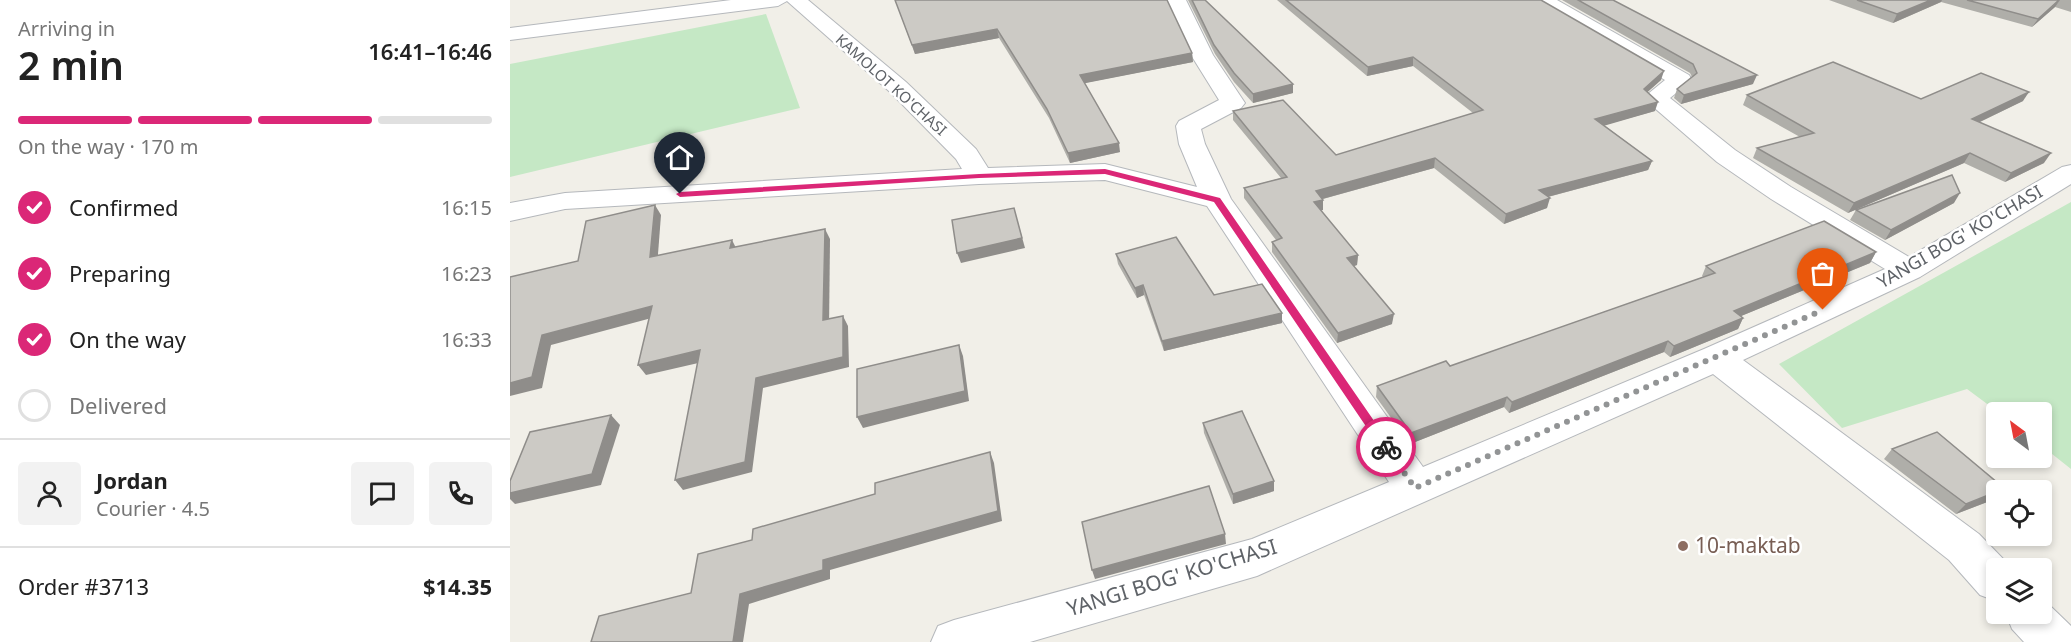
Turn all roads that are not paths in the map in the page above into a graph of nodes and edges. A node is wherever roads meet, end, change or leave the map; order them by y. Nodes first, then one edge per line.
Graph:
1 (778, 0) edge
2 (796, 0) edge
3 (1176, 0) edge
4 (1544, 0) edge
5 (510, 34) edge
6 (2071, 173) edge
7 (979, 176) junction
8 (1217, 200) junction
9 (510, 212) edge
10 (1910, 270) junction
11 (1716, 358) junction
12 (1415, 488) junction
13 (1986, 570) edge
14 (2038, 624) edge
15 (954, 642) edge
16 (2055, 642) edge

1 - 5 street
2 - 7 street, KAMOLOT KO'CHASI
3 - 8 street
4 - 10 street
6 - 10 street, YANGI BOG' KO'CHASI
7 - 8 street
7 - 9 street
8 - 12 street
10 - 11 street, YANGI BOG' KO'CHASI
11 - 12 street, YANGI BOG' KO'CHASI
11 - 13 street
12 - 15 street, YANGI BOG' KO'CHASI
14 - 16 street

